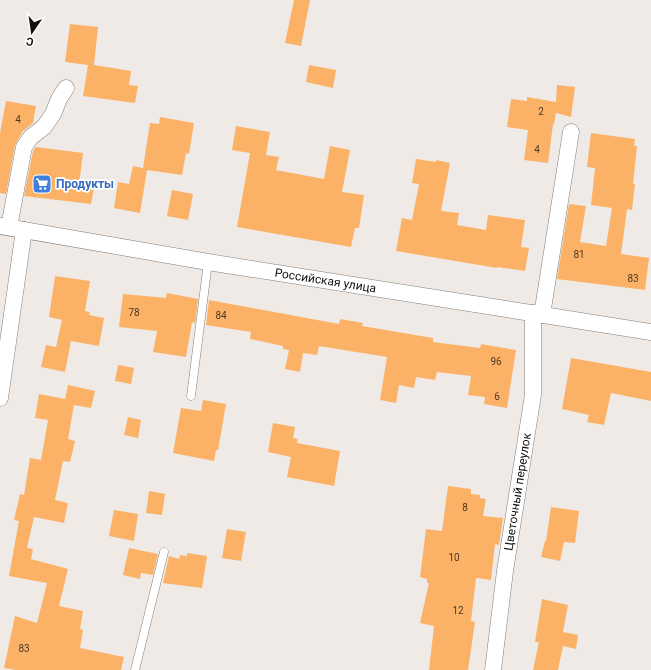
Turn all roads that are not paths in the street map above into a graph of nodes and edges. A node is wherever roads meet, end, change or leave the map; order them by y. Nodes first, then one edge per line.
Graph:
1 (66, 88) dead end
2 (571, 132) dead end
3 (11, 228) edge
4 (208, 262) junction
5 (538, 314) junction
6 (651, 332) edge
7 (191, 396) dead end
8 (0, 398) edge
9 (164, 552) dead end
10 (135, 670) edge
11 (493, 670) edge

1 - 3 street
2 - 5 street, Цветочный переулок
3 - 4 street, Российская улица
3 - 8 street
4 - 5 street, Российская улица
4 - 7 lane
5 - 6 street, Российская улица
5 - 11 street, Цветочный переулок
9 - 10 lane

